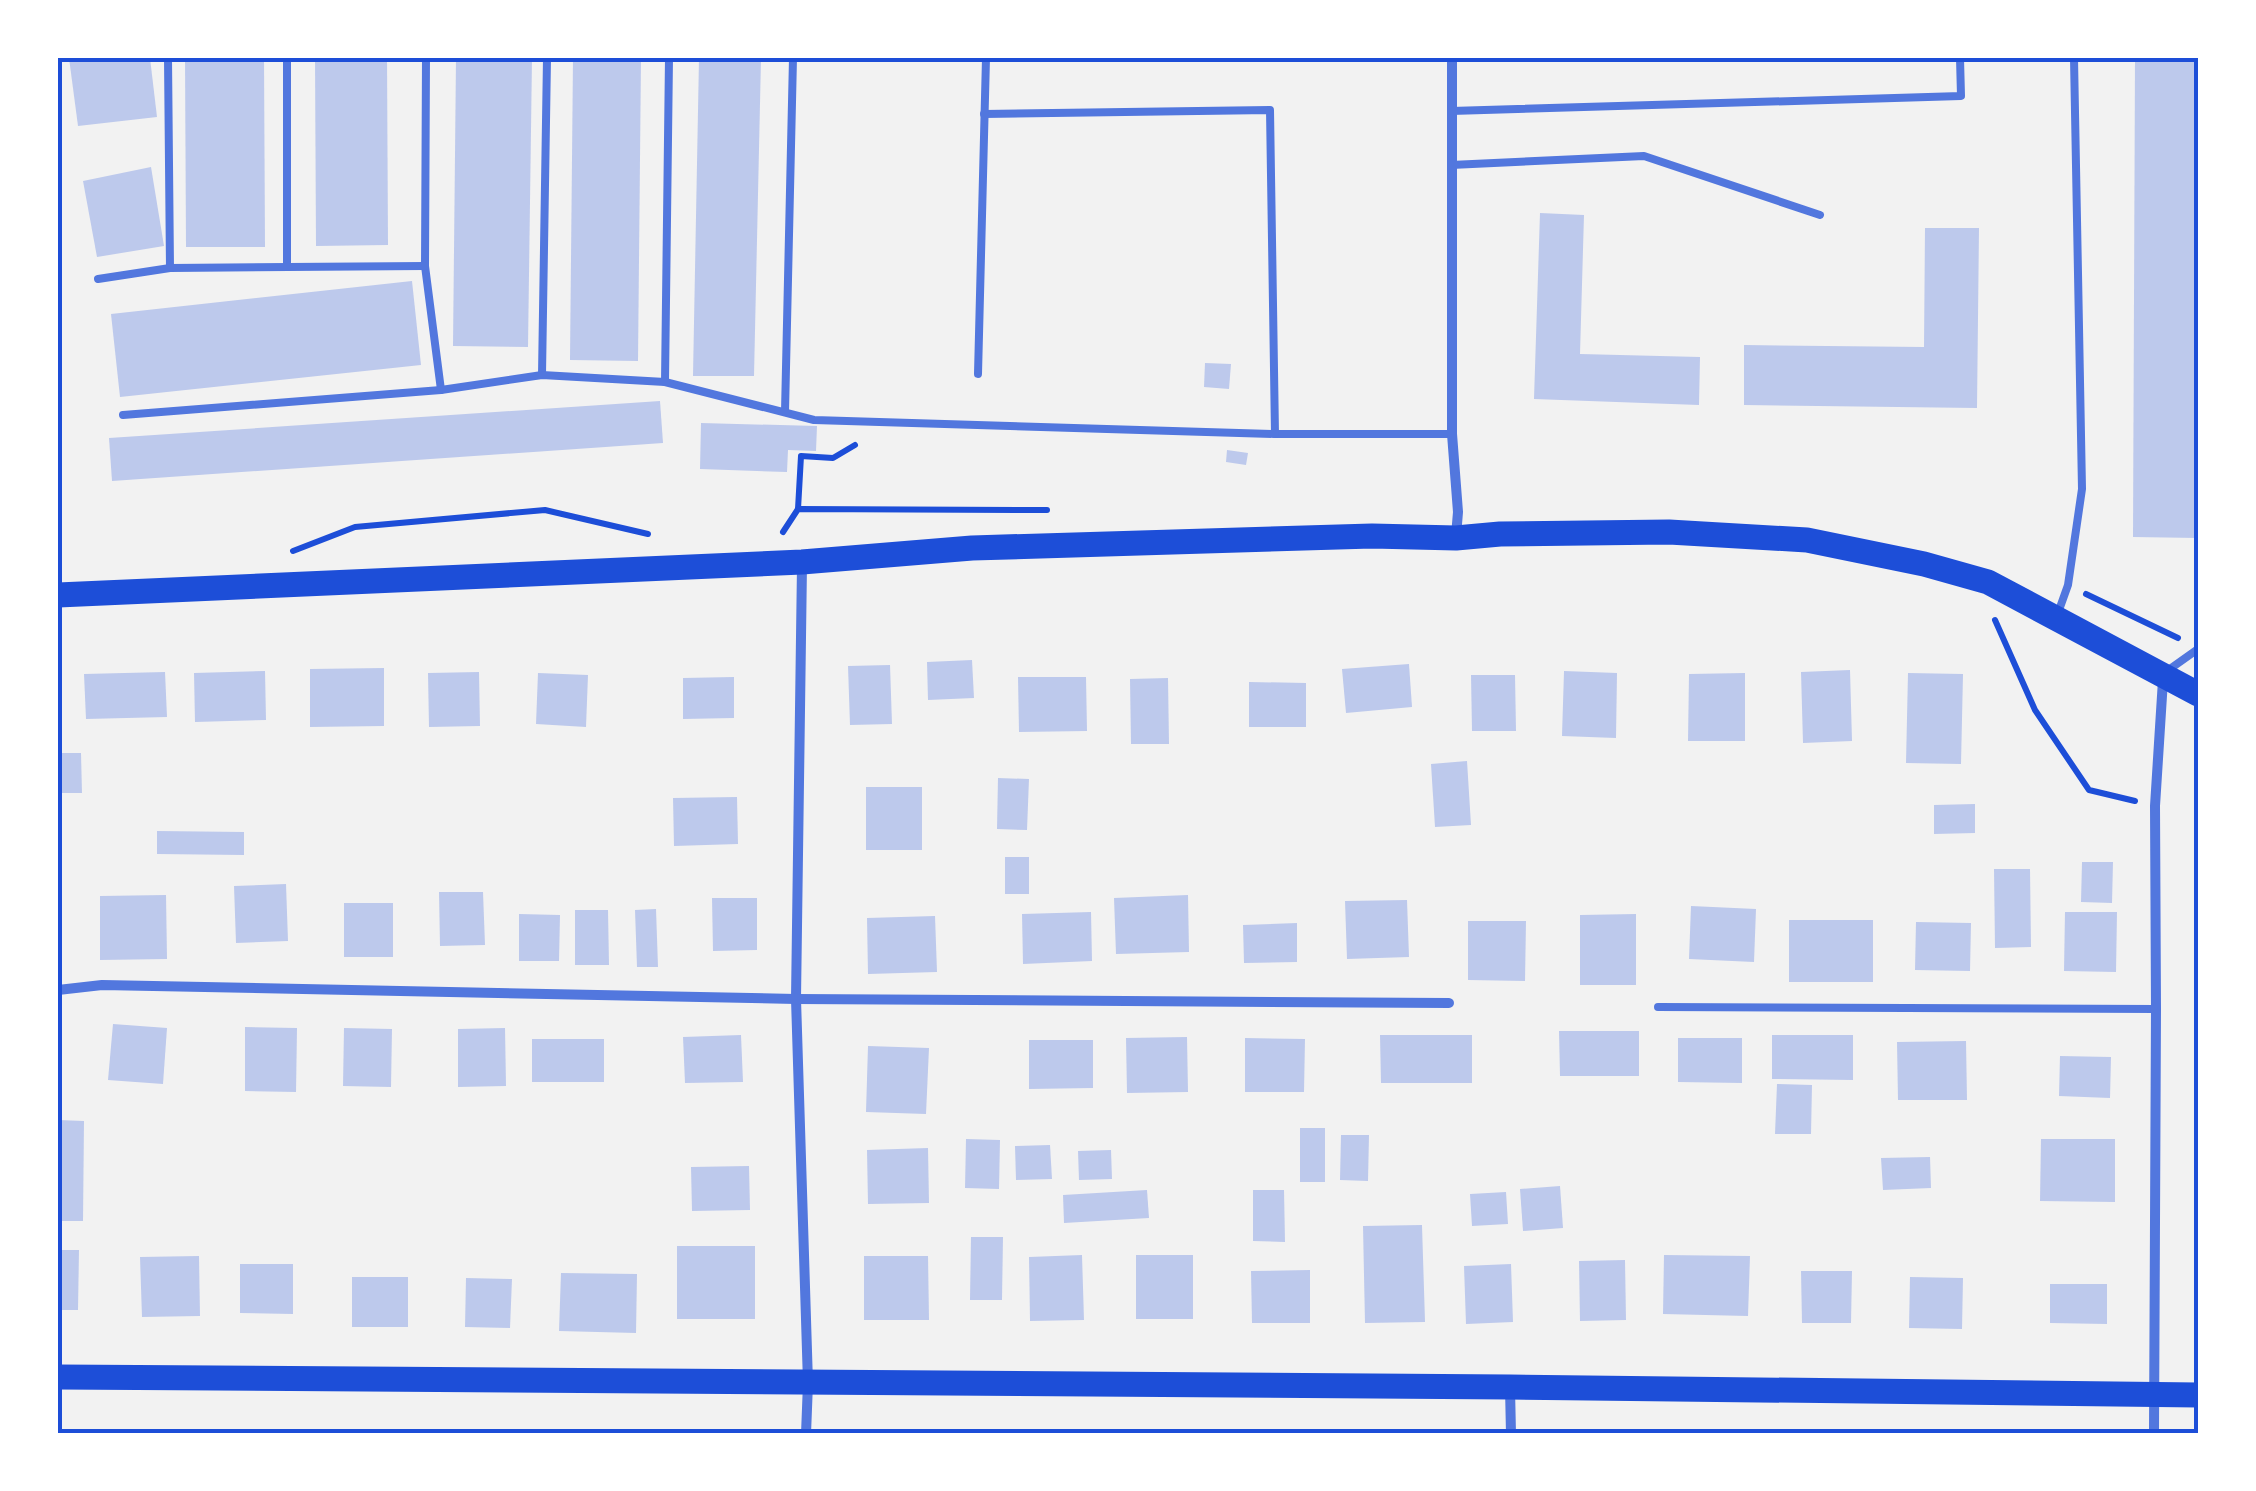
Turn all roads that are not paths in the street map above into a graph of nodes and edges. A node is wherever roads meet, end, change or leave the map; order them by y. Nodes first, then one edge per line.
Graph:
1 (168, 58) edge
2 (287, 58) edge
3 (426, 58) edge
4 (548, 58) edge
5 (669, 58) edge
6 (793, 58) edge
7 (986, 58) edge
8 (1452, 58) edge
9 (1960, 58) edge
10 (2074, 58) edge
11 (1451, 111) junction
12 (984, 114) junction
13 (1451, 165) junction
14 (1820, 215) dead end
15 (288, 266) junction
16 (425, 266) junction
17 (170, 268) junction
18 (98, 279) dead end
19 (978, 374) dead end
20 (542, 376) junction
21 (665, 382) junction
22 (441, 390) junction
23 (786, 412) junction
24 (124, 416) dead end
25 (1275, 434) junction
26 (1452, 434) junction
27 (1456, 538) junction
28 (802, 562) junction
29 (58, 595) edge
30 (2056, 617) junction
31 (2198, 649) edge
32 (2164, 674) junction
33 (2198, 694) edge
34 (58, 990) edge
35 (796, 999) junction
36 (1449, 1002) dead end
37 (1658, 1006) dead end
38 (2156, 1009) junction
39 (58, 1378) edge
40 (808, 1383) junction
41 (1510, 1387) junction
42 (2198, 1395) edge
43 (2154, 1396) junction
44 (806, 1434) edge
45 (1511, 1434) edge
46 (2154, 1434) edge

1 - 17 lane
2 - 15 lane
3 - 16 lane
4 - 20 lane
5 - 21 lane
6 - 23 lane
7 - 12 lane
8 - 11 street
9 - 11 lane
10 - 30 lane
11 - 13 street
12 - 19 lane
12 - 25 lane
13 - 14 lane
13 - 26 street
15 - 16 lane
15 - 17 lane
16 - 22 lane
17 - 18 lane
20 - 21 lane
20 - 22 lane
21 - 23 lane
22 - 24 lane
23 - 25 lane
25 - 26 lane
26 - 27 street
27 - 28 main road
27 - 30 main road
28 - 29 main road
28 - 35 street
30 - 32 main road
31 - 32 lane
32 - 33 main road
32 - 38 street
34 - 35 street
35 - 36 street
35 - 40 street
37 - 38 lane
38 - 43 street
39 - 40 main road
40 - 41 main road
40 - 44 street
41 - 43 main road
41 - 45 street
42 - 43 main road
43 - 46 street

